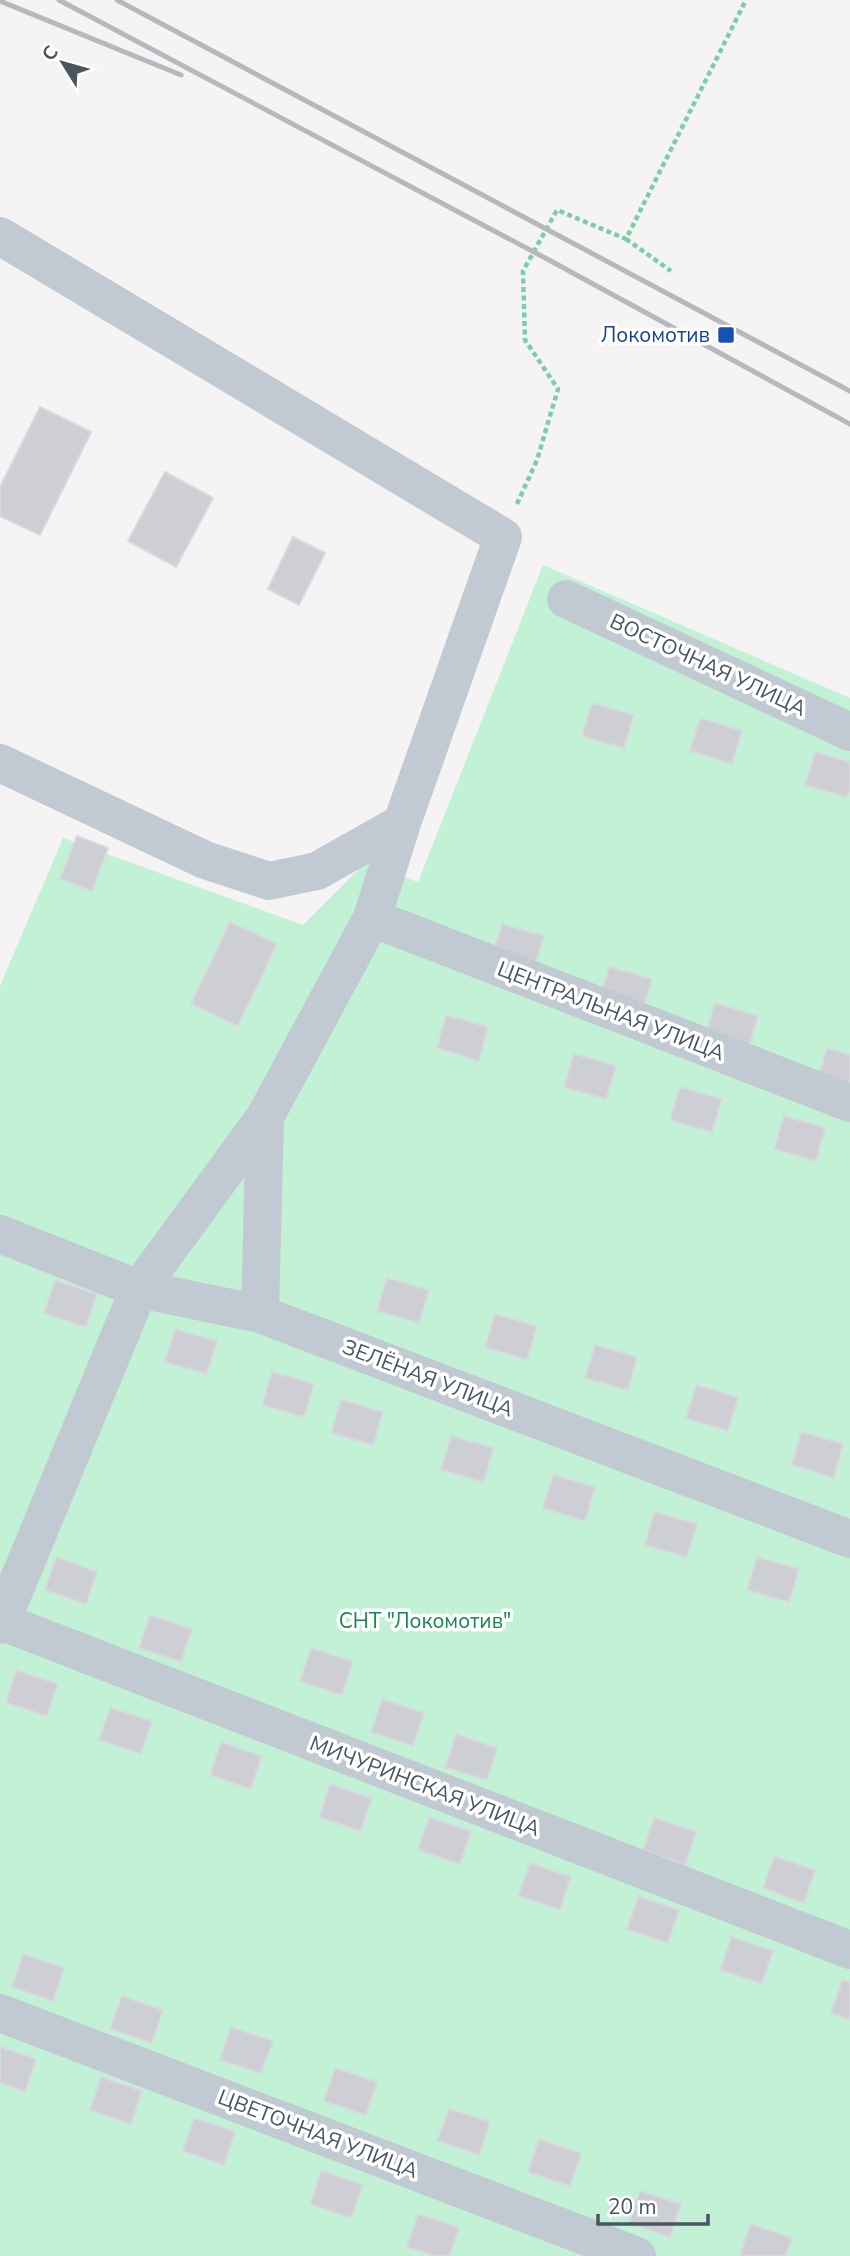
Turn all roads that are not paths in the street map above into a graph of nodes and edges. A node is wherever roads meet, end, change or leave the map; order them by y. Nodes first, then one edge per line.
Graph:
1 (0, 236) edge
2 (566, 598) dead end
3 (850, 732) edge
4 (0, 763) edge
5 (402, 823) junction
6 (372, 918) junction
7 (850, 1103) edge
8 (265, 1117) junction
9 (0, 1234) edge
10 (139, 1289) junction
11 (260, 1314) junction
12 (850, 1539) edge
13 (0, 1623) edge
14 (850, 1950) edge
15 (0, 2013) edge
16 (637, 2256) edge

1 - 5 street
2 - 3 street, ВОСТОЧНАЯ УЛИЦА
4 - 5 street
5 - 6 street
6 - 7 street, ЦЕНТРАЛЬНАЯ УЛИЦА
6 - 8 street
8 - 10 street
8 - 11 street
9 - 10 street, ЗЕЛЁНАЯ УЛИЦА
10 - 11 street, ЗЕЛЁНАЯ УЛИЦА
10 - 13 street
11 - 12 street, ЗЕЛЁНАЯ УЛИЦА
13 - 14 street, МИЧУРИНСКАЯ УЛИЦА
15 - 16 street, ЦВЕТОЧНАЯ УЛИЦА

